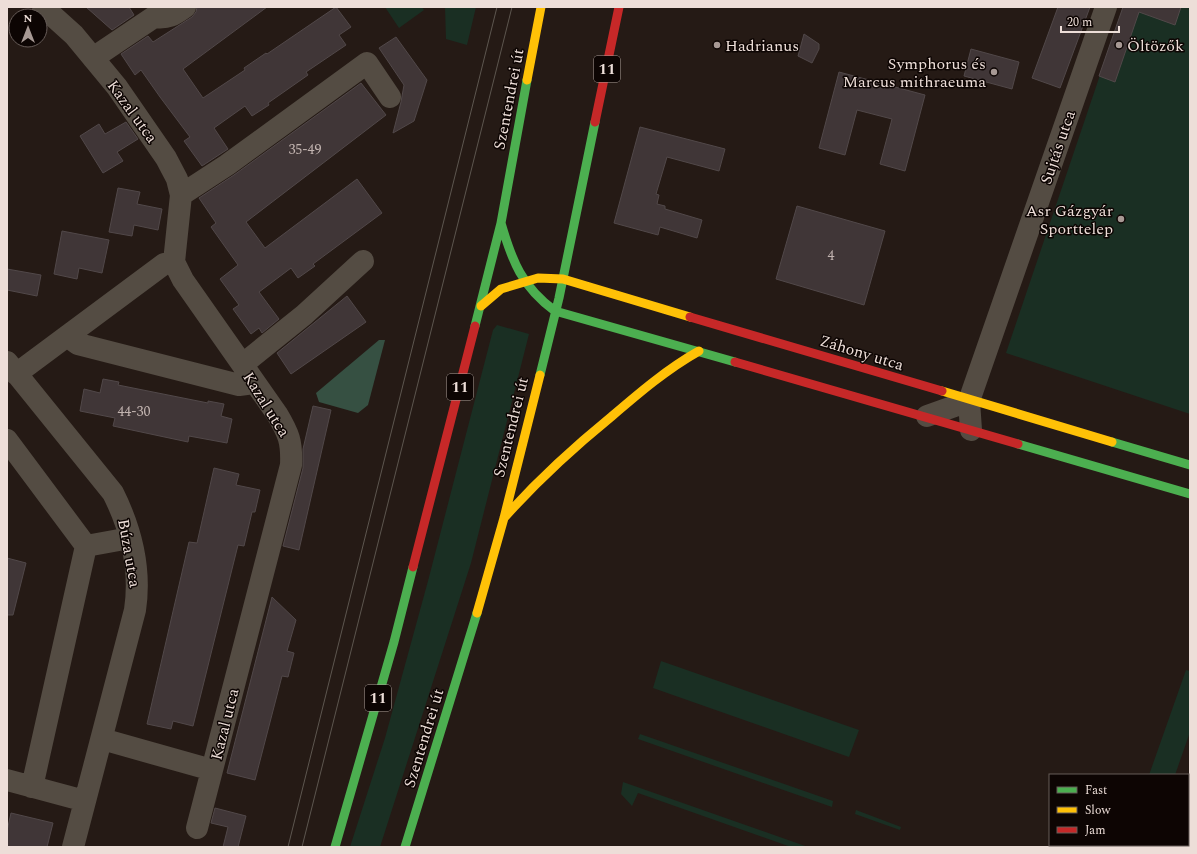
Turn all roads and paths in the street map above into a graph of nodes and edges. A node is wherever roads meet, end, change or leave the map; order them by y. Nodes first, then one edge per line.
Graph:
1 (43, 7) edge
2 (185, 7) edge
3 (541, 7) edge
4 (619, 7) edge
5 (1106, 7) edge
6 (93, 58) junction
7 (390, 97) dead end
8 (181, 195) junction
9 (501, 223) junction
10 (363, 261) dead end
11 (174, 262) junction
12 (563, 279) junction
13 (524, 283) junction
14 (481, 306) junction
15 (555, 311) junction
16 (67, 336) junction
17 (699, 351) junction
18 (242, 364) junction
19 (12, 368) edge
20 (254, 383) junction
21 (969, 401) junction
22 (927, 416) junction
23 (970, 430) junction
24 (7, 440) edge
25 (1190, 465) edge
26 (1190, 494) edge
27 (504, 518) junction
28 (130, 538) junction
29 (86, 546) junction
30 (102, 739) junction
31 (212, 770) junction
32 (7, 780) edge
33 (32, 786) junction
34 (85, 801) junction
35 (197, 828) dead end
36 (72, 847) edge
37 (335, 847) edge
38 (405, 847) edge

1 - 6 street, Kazal utca
2 - 6 street
3 - 9 main road, Szentendrei út / 11
4 - 12 main road, Szentendrei út / 11
5 - 21 street, Sujtás utca
6 - 8 street, Kazal utca
7 - 8 street
8 - 11 street, Kazal utca
9 - 13 main road
9 - 14 main road, Szentendrei út / 11
10 - 18 street
11 - 16 street
11 - 18 street, Kazal utca
12 - 13 main road, Záhony utca
12 - 15 main road, Szentendrei út / 11
12 - 21 main road, Záhony utca
13 - 14 main road, Záhony utca
13 - 15 main road
14 - 37 main road, Szentendrei út / 11
15 - 17 main road
15 - 27 main road, Szentendrei út / 11
16 - 19 street
16 - 20 street
17 - 22 main road
17 - 27 main road
18 - 20 street, Kazal utca
19 - 28 street, Búza utca
20 - 31 street, Kazal utca
21 - 22 street
21 - 23 street, Sujtás utca
21 - 25 main road, Záhony utca
22 - 23 main road
23 - 26 main road
24 - 29 street
27 - 38 main road, Szentendrei út / 11
28 - 29 street
28 - 30 street, Búza utca
29 - 33 street
30 - 31 street, Kazal utca
30 - 34 street, Búza utca
31 - 35 street
32 - 33 street
33 - 34 street
34 - 36 street, Búza utca

